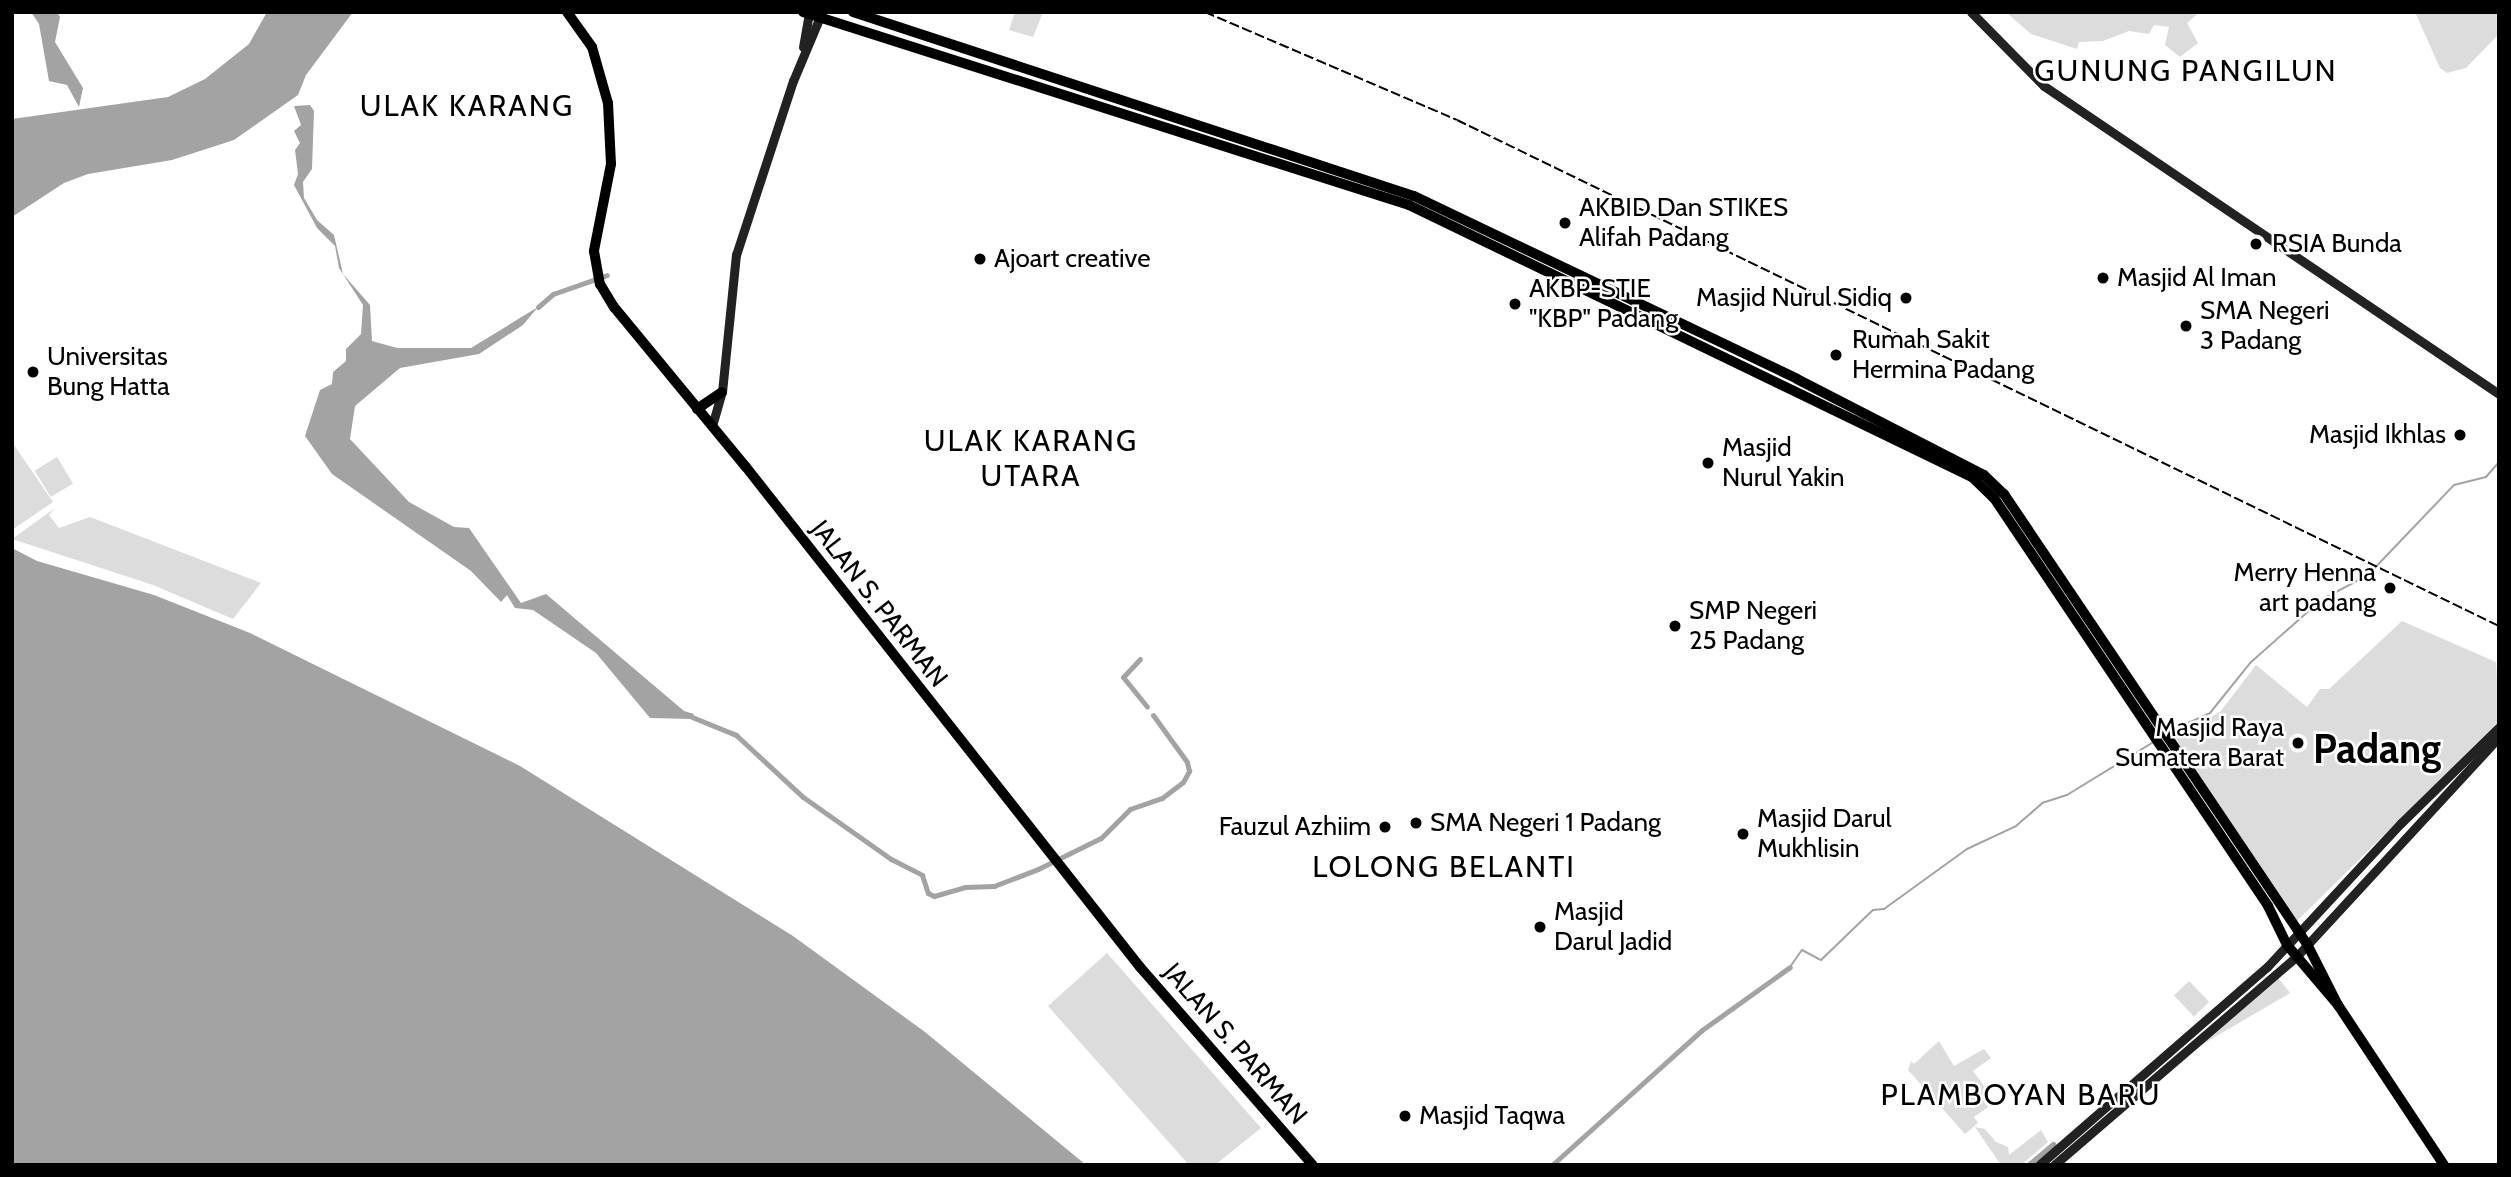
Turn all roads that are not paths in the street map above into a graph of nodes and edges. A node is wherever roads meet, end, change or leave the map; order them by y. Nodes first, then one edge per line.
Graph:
1 (853, 12) edge
2 (1971, 12) edge
3 (807, 13) edge
4 (571, 14) edge
5 (821, 14) edge
6 (803, 52) junction
7 (1189, 121) junction
8 (1186, 133) junction
9 (1658, 319) junction
10 (722, 392) junction
11 (2499, 394) edge
12 (697, 409) junction
13 (712, 426) junction
14 (2499, 727) edge
15 (2499, 737) edge
16 (2162, 741) junction
17 (2450, 780) junction
18 (2299, 933) junction
19 (2307, 944) junction
20 (2287, 945) junction
21 (2296, 957) junction
22 (2281, 960) junction
23 (2338, 1005) junction
24 (1313, 1165) edge
25 (2039, 1165) edge
26 (2054, 1165) edge
27 (2444, 1165) edge

1 - 7 main road
2 - 11 main road
3 - 5 main road
3 - 6 main road
4 - 12 main road, JALAN S. PARMAN
5 - 6 main road
5 - 8 main road
6 - 10 main road
7 - 8 main road
7 - 9 main road
8 - 9 main road
9 - 16 main road
10 - 12 main road
10 - 13 main road
12 - 13 main road, JALAN S. PARMAN
13 - 24 main road, JALAN S. PARMAN
14 - 17 main road
15 - 17 main road
16 - 18 main road
16 - 20 main road
17 - 18 main road
17 - 19 main road
18 - 19 main road
18 - 20 main road
19 - 21 main road
19 - 23 main road
20 - 21 main road
20 - 22 main road
21 - 22 main road
21 - 23 main road
22 - 25 main road
22 - 26 main road
23 - 27 main road

